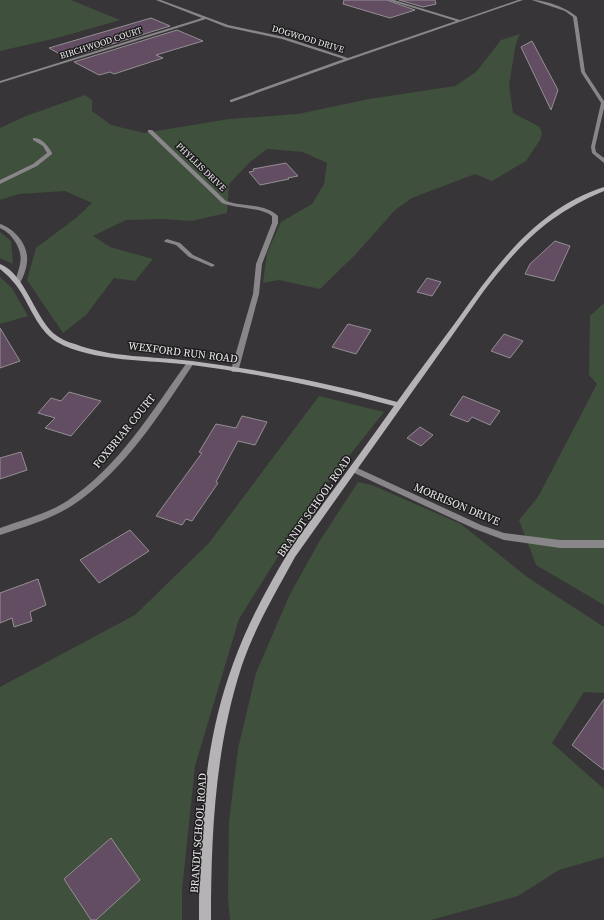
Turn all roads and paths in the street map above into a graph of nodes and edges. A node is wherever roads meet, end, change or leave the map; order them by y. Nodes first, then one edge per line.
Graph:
1 (158, 0) edge
2 (390, 0) edge
3 (521, 0) edge
4 (534, 0) edge
5 (206, 18) junction
6 (461, 21) junction
7 (348, 59) junction
8 (0, 82) edge
9 (232, 101) dead end
10 (150, 131) dead end
11 (35, 139) dead end
12 (604, 161) edge
13 (0, 182) edge
14 (604, 189) edge
15 (0, 226) edge
16 (167, 241) dead end
17 (212, 265) dead end
18 (0, 266) edge
19 (18, 282) junction
20 (190, 363) junction
21 (236, 370) junction
22 (399, 405) junction
23 (353, 469) junction
24 (0, 532) edge
25 (604, 544) edge
26 (204, 920) edge

1 - 5 street, DOGWOOD DRIVE
2 - 6 street
3 - 6 street, DOGWOOD DRIVE
4 - 12 street
5 - 7 street, DOGWOOD DRIVE
5 - 8 street, BIRCHWOOD COURT
6 - 7 street, DOGWOOD DRIVE
7 - 9 street
10 - 21 street, PHYLLIS DRIVE
11 - 13 street
14 - 22 street, BRANDT SCHOOL ROAD
15 - 19 street
16 - 17 street
18 - 19 street, WEXFORD RUN ROAD
19 - 20 street, WEXFORD RUN ROAD
20 - 21 street, WEXFORD RUN ROAD
20 - 24 street, FOXBRIAR COURT
21 - 22 street, WEXFORD RUN ROAD
22 - 23 street, BRANDT SCHOOL ROAD
23 - 25 street, MORRISON DRIVE
23 - 26 street, BRANDT SCHOOL ROAD

